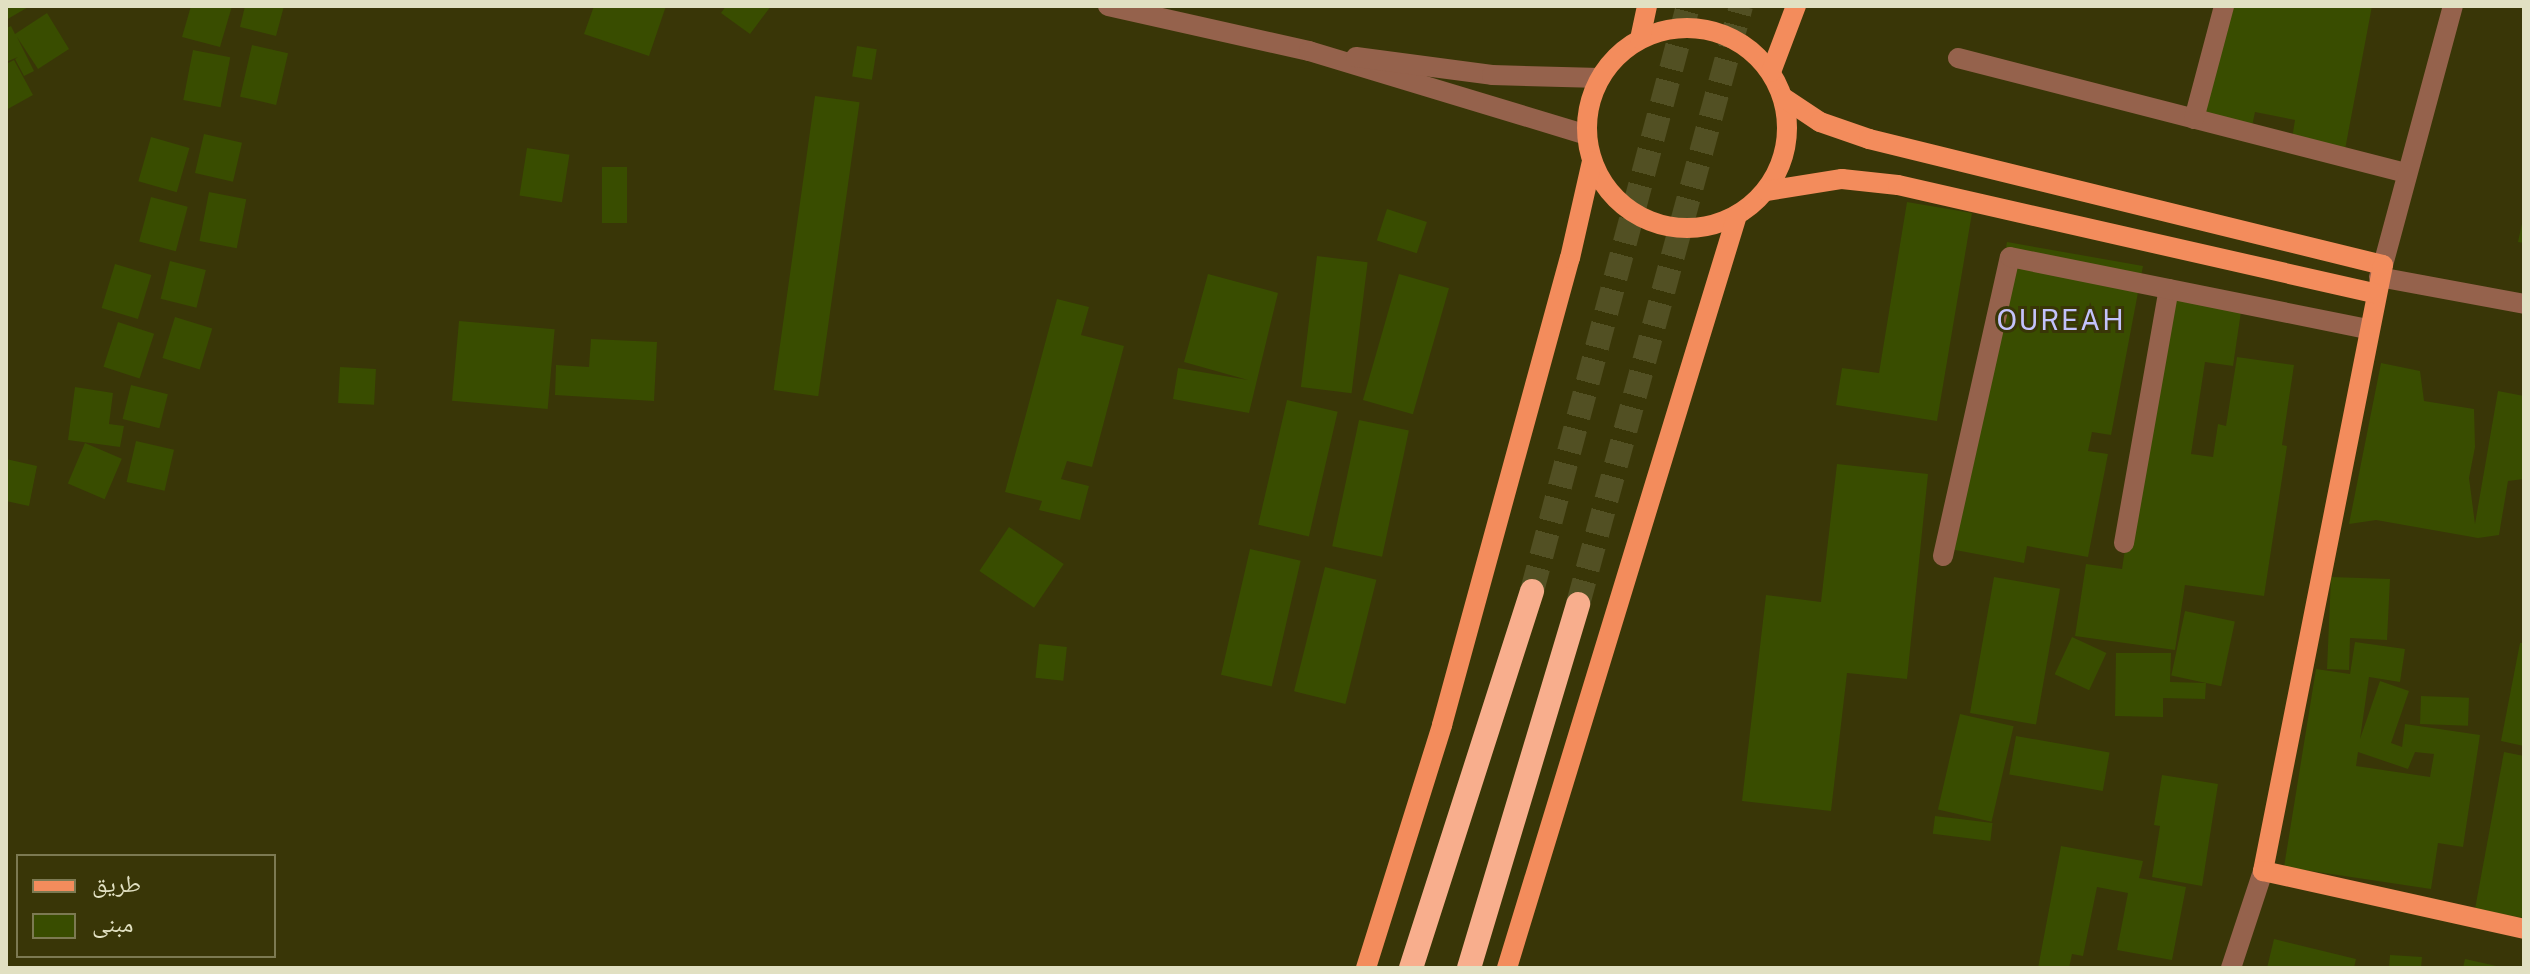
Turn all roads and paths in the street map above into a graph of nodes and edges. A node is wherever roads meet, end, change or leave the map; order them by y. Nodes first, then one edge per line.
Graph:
1 (1108, 6) edge
2 (1647, 6) edge
3 (1796, 6) edge
4 (2224, 6) edge
5 (2453, 6) edge
6 (1640, 39) junction
7 (1309, 51) junction
8 (1958, 58) dead end
9 (1771, 72) junction
10 (1600, 78) junction
11 (1784, 98) junction
12 (2194, 119) junction
13 (1587, 135) junction
14 (1592, 161) junction
15 (2406, 173) junction
16 (1766, 191) junction
17 (1737, 215) junction
18 (2379, 279) junction
19 (2169, 289) junction
20 (2524, 304) edge
21 (2368, 329) junction
22 (2124, 543) dead end
23 (1943, 556) dead end
24 (1532, 591) tunnel mouth
25 (1578, 604) tunnel mouth
26 (2263, 871) junction
27 (2524, 929) edge
28 (1366, 968) edge
29 (1411, 968) edge
30 (1469, 968) edge
31 (1507, 968) edge
32 (2231, 968) edge

1 - 7 street
2 - 6 main road
3 - 9 main road
4 - 12 street
5 - 15 street
6 - 9 main road
6 - 10 main road
7 - 10 street
7 - 13 street
8 - 12 street
9 - 11 main road
10 - 13 main road
11 - 16 main road
11 - 18 main road
12 - 15 street
13 - 14 main road
14 - 17 main road
14 - 28 main road
15 - 18 street
16 - 17 main road
16 - 18 main road
17 - 31 main road
18 - 20 street
18 - 21 main road
19 - 21 street
19 - 22 street
19 - 23 street
21 - 26 main road
24 - 29 highway
25 - 30 highway
26 - 27 main road
26 - 32 street

